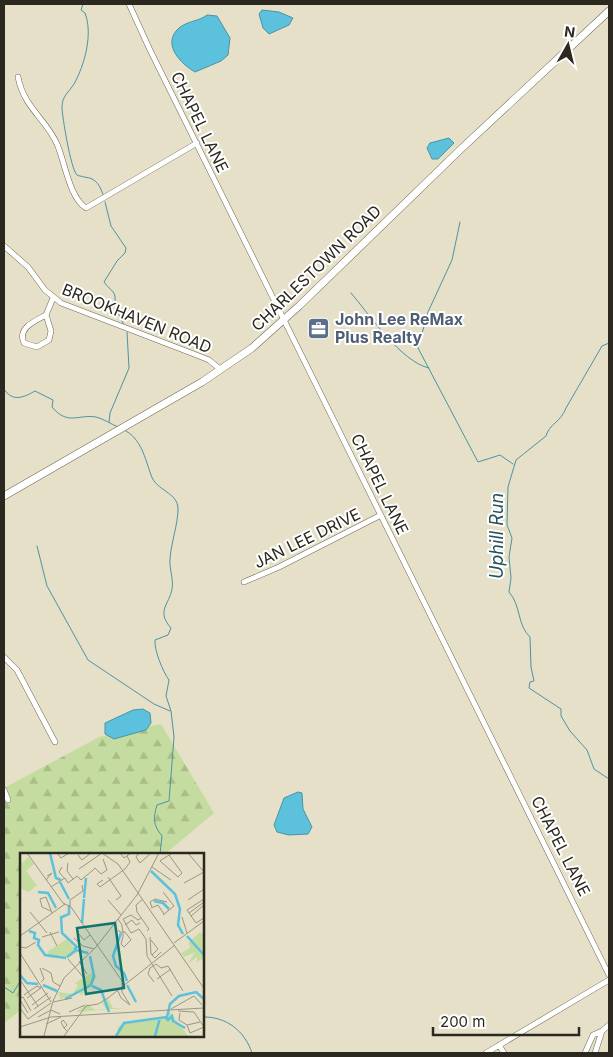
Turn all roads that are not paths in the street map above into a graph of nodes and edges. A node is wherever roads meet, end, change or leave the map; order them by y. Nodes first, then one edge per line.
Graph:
1 (129, 4) edge
2 (609, 10) edge
3 (18, 77) dead end
4 (197, 143) junction
5 (4, 246) edge
6 (53, 298) junction
7 (46, 315) junction
8 (285, 320) junction
9 (221, 370) junction
10 (4, 496) edge
11 (381, 515) junction
12 (244, 582) dead end
13 (4, 657) edge
14 (55, 742) dead end
15 (4, 790) edge
16 (8, 800) dead end
17 (609, 975) edge
18 (609, 980) edge
19 (609, 1025) edge
20 (602, 1031) junction
21 (499, 1045) junction
22 (486, 1053) edge
23 (504, 1053) edge
24 (585, 1053) edge
25 (594, 1053) edge

1 - 4 street, CHAPEL LANE
2 - 8 main road, CHARLESTOWN ROAD
3 - 4 street
4 - 8 street, CHAPEL LANE
5 - 6 street, BROOKHAVEN ROAD
6 - 7 street
6 - 9 street, BROOKHAVEN ROAD
7 - 7 street
8 - 9 main road, CHARLESTOWN ROAD
8 - 11 street, CHAPEL LANE
9 - 10 main road, CHARLESTOWN ROAD
11 - 12 street, JAN LEE DRIVE
11 - 17 street, CHAPEL LANE
13 - 14 street
15 - 16 street
18 - 21 street
19 - 20 street
20 - 24 street
20 - 25 street
21 - 22 street
21 - 23 street

